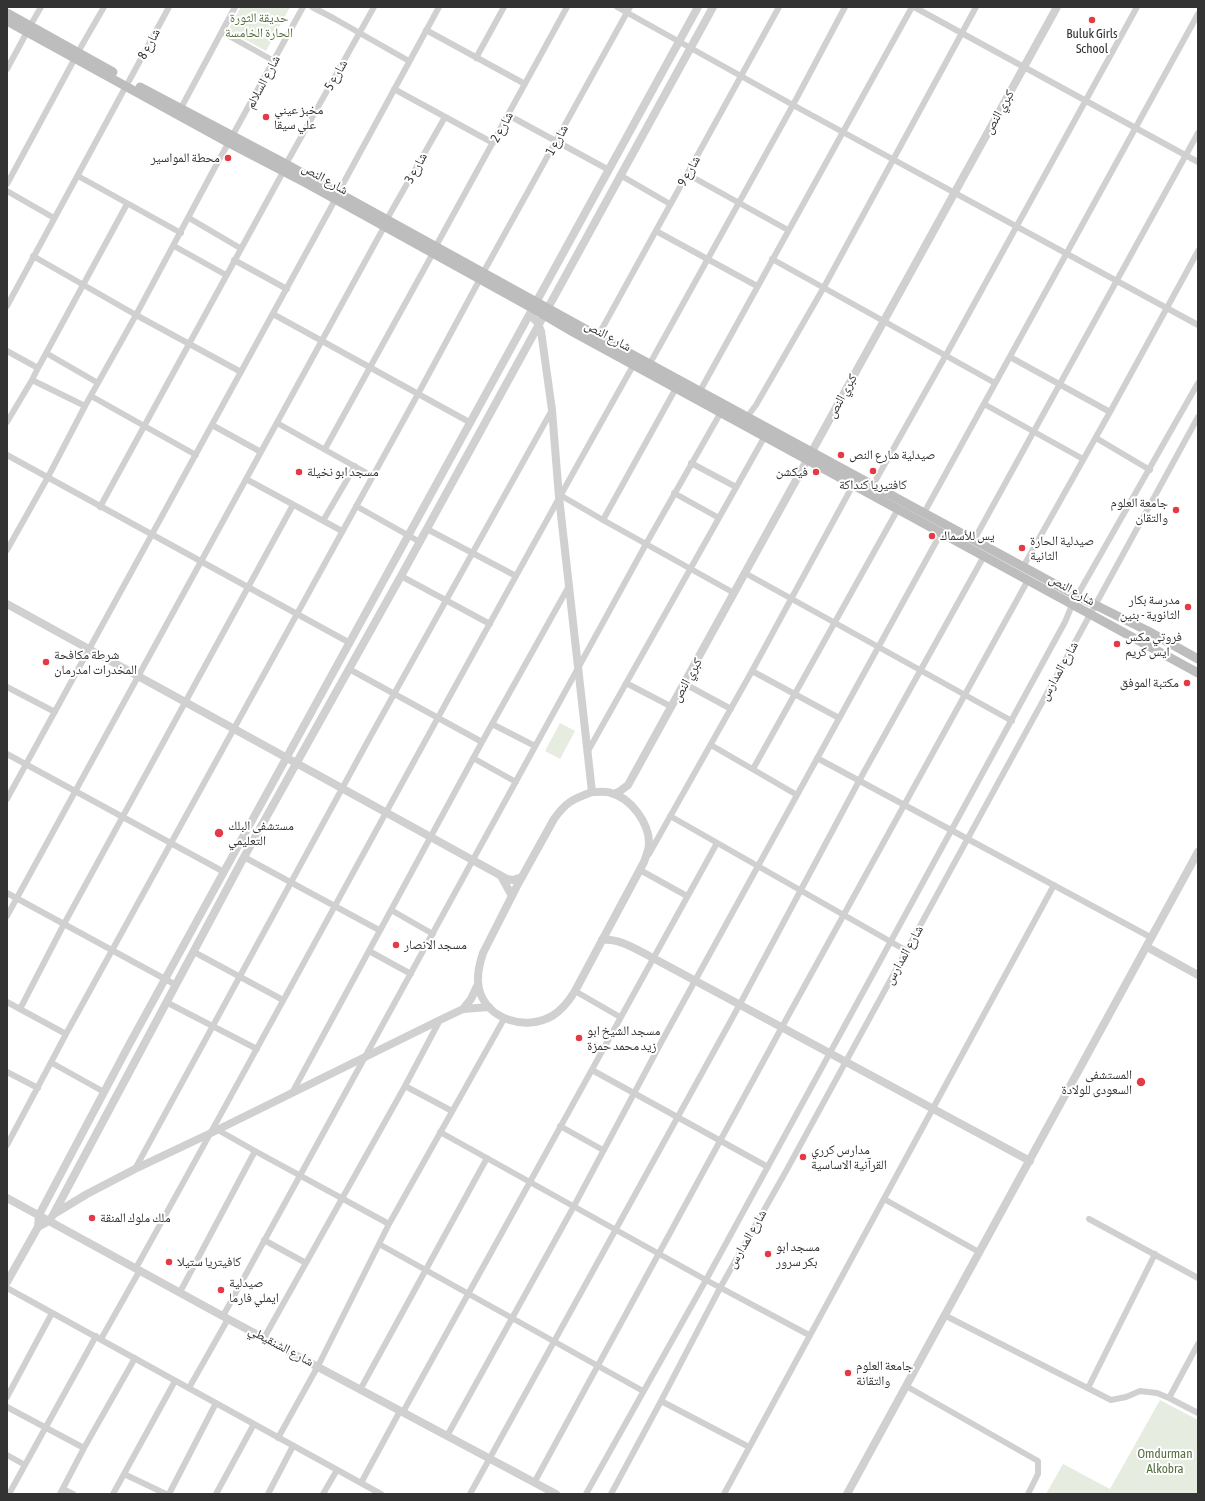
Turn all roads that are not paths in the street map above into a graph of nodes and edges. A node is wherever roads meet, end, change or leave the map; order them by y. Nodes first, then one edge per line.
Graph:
1 (41, 7) edge
2 (104, 7) edge
3 (169, 7) edge
4 (235, 7) edge
5 (303, 7) edge
6 (312, 7) edge
7 (374, 7) edge
8 (439, 7) edge
9 (504, 7) edge
10 (567, 7) edge
11 (617, 7) edge
12 (698, 7) edge
13 (713, 7) edge
14 (779, 7) edge
15 (845, 7) edge
16 (913, 7) edge
17 (976, 7) edge
18 (1057, 7) edge
19 (1137, 7) edge
20 (628, 10) edge
21 (7, 13) edge
22 (1198, 14) edge
23 (7, 21) edge
24 (28, 29) junction
25 (426, 30) junction
26 (222, 32) junction
27 (360, 33) junction
28 (962, 34) junction
29 (679, 42) junction
30 (691, 48) junction
31 (77, 55) junction
32 (476, 58) junction
33 (274, 61) junction
34 (409, 61) junction
35 (7, 68) edge
36 (1023, 68) junction
37 (741, 76) junction
38 (127, 83) junction
39 (525, 84) junction
40 (394, 89) junction
41 (1086, 101) junction
42 (793, 105) junction
43 (181, 108) junction
44 (508, 115) junction
45 (445, 117) junction
46 (1135, 128) junction
47 (842, 132) junction
48 (1198, 133) edge
49 (231, 139) junction
50 (556, 141) junction
51 (493, 143) junction
52 (1186, 155) junction
53 (893, 160) junction
54 (1198, 162) edge
55 (285, 168) junction
56 (609, 170) junction
57 (687, 174) junction
58 (620, 175) junction
59 (78, 176) junction
60 (7, 184) edge
61 (7, 191) edge
62 (955, 194) junction
63 (336, 196) junction
64 (739, 203) junction
65 (127, 204) junction
66 (670, 204) junction
67 (54, 218) junction
68 (189, 218) junction
69 (386, 223) junction
70 (1016, 228) junction
71 (788, 230) junction
72 (656, 231) junction
73 (181, 233) junction
74 (174, 246) junction
75 (240, 248) junction
76 (435, 250) junction
77 (1198, 251) edge
78 (1066, 254) junction
79 (33, 256) junction
80 (772, 259) junction
81 (234, 260) junction
82 (707, 260) junction
83 (226, 275) junction
84 (481, 276) junction
85 (1117, 281) junction
86 (83, 285) junction
87 (757, 286) junction
88 (824, 287) junction
89 (286, 290) junction
90 (9, 296) edge
91 (7, 306) edge
92 (1166, 308) junction
93 (534, 309) junction
94 (545, 311) junction
95 (273, 314) junction
96 (136, 316) junction
97 (884, 320) junction
98 (539, 324) junction
99 (1198, 325) edge
100 (598, 336) junction
101 (322, 341) junction
102 (188, 344) junction
103 (7, 351) edge
104 (46, 353) junction
105 (946, 355) junction
106 (1010, 357) junction
107 (634, 364) junction
108 (38, 368) junction
109 (370, 368) junction
110 (648, 368) junction
111 (242, 372) junction
112 (32, 380) junction
113 (98, 383) junction
114 (995, 383) junction
115 (1198, 383) edge
116 (1060, 385) junction
117 (676, 388) junction
118 (700, 391) junction
119 (418, 394) junction
120 (91, 396) junction
121 (984, 404) junction
122 (85, 406) junction
123 (552, 410) junction
124 (720, 412) junction
125 (1110, 412) junction
126 (747, 417) junction
127 (1198, 417) edge
128 (7, 422) edge
129 (277, 423) junction
130 (471, 423) junction
131 (212, 425) junction
132 (145, 426) junction
133 (1034, 432) junction
134 (765, 436) junction
135 (1096, 438) junction
136 (325, 449) junction
137 (261, 452) junction
138 (7, 455) edge
139 (196, 455) junction
140 (809, 455) junction
141 (1084, 459) junction
142 (691, 463) junction
143 (355, 466) junction
144 (1150, 470) junction
145 (372, 476) junction
146 (48, 477) junction
147 (246, 479) junction
148 (853, 484) junction
149 (873, 485) junction
150 (736, 487) junction
151 (674, 493) junction
152 (560, 496) junction
153 (293, 505) junction
154 (356, 506) junction
155 (100, 507) junction
156 (898, 509) junction
157 (924, 513) junction
158 (719, 518) junction
159 (603, 520) junction
160 (323, 521) junction
161 (427, 529) junction
162 (342, 531) junction
163 (941, 533) junction
164 (152, 535) junction
165 (409, 536) junction
166 (974, 540) junction
167 (420, 542) junction
168 (646, 544) junction
169 (7, 550) edge
170 (472, 552) junction
171 (984, 556) junction
172 (200, 562) junction
173 (1023, 567) junction
174 (691, 568) junction
175 (745, 573) junction
176 (401, 576) junction
177 (516, 576) junction
178 (1028, 580) junction
179 (569, 586) junction
180 (248, 588) junction
181 (734, 593) junction
182 (1077, 596) junction
183 (791, 599) junction
184 (445, 600) junction
185 (7, 604) edge
186 (1072, 605) junction
187 (1095, 606) junction
188 (1090, 614) junction
189 (297, 615) junction
190 (835, 622) junction
191 (490, 624) junction
192 (350, 643) junction
193 (878, 647) junction
194 (89, 649) junction
195 (1198, 659) edge
196 (579, 666) junction
197 (349, 669) junction
198 (921, 671) junction
199 (752, 672) junction
200 (1198, 674) edge
201 (138, 676) junction
202 (626, 683) junction
203 (685, 684) junction
204 (7, 687) edge
205 (395, 694) junction
206 (964, 694) junction
207 (795, 695) junction
208 (186, 702) junction
209 (672, 707) junction
210 (731, 709) junction
211 (54, 712) junction
212 (439, 718) junction
213 (839, 718) junction
214 (1012, 721) junction
215 (492, 724) junction
216 (235, 729) junction
217 (482, 742) junction
218 (711, 745) junction
219 (535, 746) junction
220 (588, 751) junction
221 (7, 754) edge
222 (287, 758) junction
223 (473, 758) junction
224 (817, 758) junction
225 (297, 763) junction
226 (26, 764) junction
227 (753, 769) junction
228 (859, 781) junction
229 (516, 782) junction
230 (628, 785) junction
231 (343, 788) junction
232 (75, 791) junction
233 (592, 792) junction
234 (614, 794) junction
235 (797, 795) junction
236 (7, 799) edge
237 (629, 803) junction
238 (904, 805) junction
239 (387, 813) junction
240 (670, 816) junction
241 (123, 818) junction
242 (952, 830) junction
243 (430, 837) junction
244 (968, 839) junction
245 (717, 843) junction
246 (171, 844) junction
247 (1198, 852) edge
248 (244, 857) junction
249 (473, 860) junction
250 (644, 862) junction
251 (759, 867) junction
252 (640, 870) junction
253 (224, 872) junction
254 (500, 875) junction
255 (522, 877) junction
256 (291, 883) junction
257 (1054, 885) junction
258 (800, 890) junction
259 (7, 893) edge
260 (512, 896) junction
261 (687, 896) junction
262 (17, 898) junction
263 (335, 906) junction
264 (391, 910) junction
265 (843, 915) junction
266 (7, 916) edge
267 (64, 924) junction
268 (610, 925) junction
269 (380, 930) junction
270 (433, 934) junction
271 (1152, 938) junction
272 (602, 940) junction
273 (621, 942) junction
274 (890, 942) junction
275 (1147, 947) junction
276 (113, 951) junction
277 (369, 951) junction
278 (907, 951) junction
279 (194, 952) junction
280 (653, 958) junction
281 (411, 974) junction
282 (1198, 975) edge
283 (240, 976) junction
284 (165, 979) junction
285 (695, 980) junction
286 (478, 984) junction
287 (176, 985) junction
288 (575, 991) junction
289 (283, 1000) junction
290 (7, 1002) edge
291 (166, 1002) junction
292 (740, 1004) junction
293 (489, 1007) junction
294 (20, 1009) junction
295 (463, 1009) junction
296 (620, 1017) junction
297 (504, 1019) junction
298 (440, 1020) junction
299 (212, 1026) junction
300 (782, 1026) junction
301 (66, 1034) junction
302 (257, 1049) junction
303 (830, 1053) junction
304 (366, 1056) junction
305 (846, 1061) junction
306 (52, 1063) junction
307 (592, 1070) junction
308 (7, 1072) edge
309 (405, 1086) junction
310 (38, 1088) junction
311 (104, 1092) junction
312 (292, 1093) junction
313 (634, 1094) junction
314 (933, 1109) junction
315 (452, 1111) junction
316 (677, 1118) junction
317 (560, 1126) junction
318 (214, 1131) junction
319 (440, 1132) junction
320 (719, 1141) junction
321 (7, 1144) edge
322 (603, 1150) junction
323 (255, 1151) junction
324 (487, 1158) junction
325 (1030, 1161) junction
326 (768, 1167) junction
327 (136, 1169) junction
328 (300, 1176) junction
329 (529, 1182) junction
330 (7, 1198) edge
331 (342, 1199) junction
332 (884, 1199) junction
333 (574, 1206) junction
334 (39, 1216) junction
335 (51, 1218) junction
336 (1090, 1218) dead end
337 (390, 1224) junction
338 (38, 1227) junction
339 (616, 1230) junction
340 (264, 1240) junction
341 (379, 1244) junction
342 (979, 1252) junction
343 (658, 1253) junction
344 (1155, 1254) junction
345 (306, 1263) junction
346 (138, 1269) junction
347 (425, 1270) junction
348 (1198, 1278) edge
349 (706, 1280) junction
350 (7, 1282) edge
351 (7, 1288) edge
352 (720, 1288) junction
353 (180, 1292) junction
354 (468, 1294) junction
355 (52, 1313) junction
356 (944, 1316) junction
357 (226, 1317) junction
358 (512, 1318) junction
359 (809, 1335) junction
360 (99, 1338) junction
361 (264, 1338) junction
362 (554, 1340) junction
363 (1198, 1344) edge
364 (135, 1358) junction
365 (598, 1365) junction
366 (318, 1366) junction
367 (175, 1380) junction
368 (906, 1386) junction
369 (189, 1388) junction
370 (1088, 1388) junction
371 (360, 1390) junction
372 (643, 1391) junction
373 (7, 1397) edge
374 (1169, 1398) junction
375 (661, 1401) junction
376 (216, 1403) junction
377 (7, 1407) edge
378 (401, 1412) junction
379 (1198, 1413) edge
380 (254, 1424) junction
381 (46, 1428) junction
382 (447, 1436) junction
383 (278, 1438) junction
384 (293, 1446) junction
385 (749, 1447) junction
386 (84, 1448) junction
387 (7, 1455) edge
388 (489, 1459) junction
389 (25, 1465) junction
390 (337, 1470) junction
391 (124, 1474) junction
392 (361, 1483) junction
393 (534, 1483) junction
394 (62, 1492) edge
395 (374, 1492) edge
396 (9, 1494) edge
397 (73, 1494) edge
398 (113, 1494) edge
399 (167, 1494) edge
400 (216, 1494) edge
401 (268, 1494) edge
402 (323, 1494) edge
403 (381, 1494) edge
404 (470, 1494) edge
405 (556, 1494) edge
406 (586, 1494) edge
407 (611, 1494) edge
408 (724, 1494) edge
409 (847, 1494) edge
410 (1028, 1494) edge

1 - 24 street
2 - 31 street
3 - 38 street, شارع 8
4 - 26 street
5 - 33 street, شارع السلالم
6 - 27 street
7 - 27 street, شارع 5
8 - 25 street
9 - 32 street
10 - 39 street, شارع 2
11 - 20 street
12 - 29 street
13 - 30 street
14 - 37 street, شارع 9
15 - 42 street
16 - 28 street
16 - 47 street
17 - 28 street
18 - 36 street, كبري النص
19 - 41 street
20 - 29 street
20 - 50 street, شارع 1
21 - 24 main road, شارع النص
22 - 46 street
23 - 24 main road, شارع النص
24 - 31 main road, شارع النص
24 - 35 street
25 - 32 street
25 - 34 street
26 - 33 street
26 - 43 street
27 - 34 street
27 - 55 street, شارع 5
28 - 36 street
28 - 53 street
29 - 30 street
29 - 56 street
30 - 37 street
30 - 58 street
31 - 38 main road, شارع النص
31 - 60 street
32 - 39 street
33 - 49 street, شارع السلالم
34 - 40 street
36 - 41 street
36 - 62 street, كبري النص
37 - 42 street
37 - 57 street, شارع 9
38 - 43 main road, شارع النص
38 - 49 main road, شارع النص
38 - 59 street, شارع 8
39 - 44 street, شارع 2
40 - 45 street
40 - 63 street
41 - 46 street
41 - 70 street
42 - 47 street
42 - 64 street
43 - 49 main road, شارع النص
44 - 50 street
44 - 51 street, شارع 2
45 - 51 street
45 - 69 street, شارع 3
46 - 52 street
46 - 78 street
47 - 53 street
47 - 71 street
48 - 52 street
49 - 55 main road, شارع النص
49 - 68 street, شارع السلالم
50 - 56 street
50 - 84 street, شارع 1
51 - 76 street, شارع 2
52 - 54 street
52 - 85 street
53 - 62 street
53 - 88 street
55 - 63 main road, شارع النص
55 - 75 street, شارع 5
56 - 93 street
57 - 64 street
57 - 66 street, شارع 9
58 - 66 street
58 - 94 street
59 - 65 street
59 - 67 street, شارع 8
61 - 67 street
62 - 70 street
62 - 97 street, كبري النص
63 - 69 main road, شارع النص
63 - 89 street
64 - 71 street
64 - 82 street
65 - 73 street
65 - 86 street
66 - 72 street, شارع 9
67 - 79 street, شارع 8
68 - 73 street, شارع السلالم
68 - 75 street
69 - 76 main road, شارع النص
69 - 101 street, شارع 3
70 - 78 street
70 - 105 street
71 - 80 street
72 - 82 street
72 - 100 street, شارع 9
73 - 74 street, شارع السلالم
74 - 83 street
74 - 96 street, شارع السلالم
75 - 81 street, شارع 5
76 - 84 main road, شارع النص
76 - 109 street, شارع 2
77 - 92 street
78 - 85 street
78 - 106 street
79 - 86 street
79 - 90 street, شارع 8
80 - 87 street
80 - 88 street
81 - 83 street, شارع 5
81 - 89 street
82 - 87 street
82 - 110 street
83 - 102 street, شارع 5
84 - 93 main road, شارع النص
84 - 119 street, شارع 1
85 - 92 street
85 - 116 street
86 - 96 street
86 - 104 street
87 - 118 street
88 - 97 street
88 - 126 street
89 - 95 street
90 - 91 street, شارع 8
92 - 99 street
92 - 125 street
93 - 94 main road, شارع النص
93 - 98 street
93 - 130 street
94 - 98 street
94 - 100 main road, شارع النص
94 - 107 main road, شارع النص
95 - 101 street
95 - 111 street
96 - 102 street
96 - 113 street, شارع السلالم
97 - 105 street
97 - 140 street, كبري النص
98 - 123 street
98 - 161 street
100 - 110 main road, شارع النص
101 - 109 street
101 - 129 street, شارع 3
102 - 111 street
102 - 132 street, شارع 5
103 - 108 street
104 - 108 street
104 - 113 street
105 - 114 street
105 - 149 street
106 - 114 street
106 - 116 street
107 - 110 main road, شارع النص
107 - 152 street
108 - 112 street
109 - 119 street
109 - 136 street, شارع 2
110 - 117 main road, شارع النص
110 - 118 main road, شارع النص
111 - 131 street
112 - 122 street
112 - 128 street
113 - 120 street, شارع السلالم
114 - 121 street
115 - 144 street
116 - 125 street
116 - 133 street
117 - 124 main road, شارع النص
117 - 159 street
118 - 126 main road, شارع النص
119 - 130 street
119 - 145 street, شارع 1
120 - 122 street, شارع السلالم
120 - 132 street
121 - 133 street
121 - 157 street
122 - 146 street, شارع السلالم
123 - 152 street
123 - 170 street
124 - 134 main road, شارع النص
124 - 142 street
125 - 135 street
126 - 140 main road, شارع النص
127 - 187 street, شارع المدارس
129 - 136 street
129 - 137 street, شارع 3
130 - 165 street
131 - 137 street
131 - 139 street
132 - 139 street
132 - 155 street, شارع 5
133 - 141 street
133 - 166 street
134 - 140 main road, شارع النص
134 - 150 street
135 - 141 street
135 - 144 street
136 - 143 street
137 - 147 street, شارع 3
138 - 146 street
139 - 164 street
140 - 148 main road, شارع النص
140 - 149 main road, شارع النص
140 - 175 street, كبري النص
141 - 173 street
142 - 150 street
142 - 151 street
143 - 145 street
143 - 160 street
144 - 182 street
145 - 154 street, شارع 1
146 - 155 street
146 - 169 street, شارع السلالم
147 - 153 street
147 - 172 street, شارع 3
148 - 156 main road, شارع النص
148 - 183 street
149 - 157 main road, شارع النص
150 - 158 street
151 - 158 street
151 - 168 street
152 - 159 street
152 - 177 street
152 - 179 street
153 - 160 street
153 - 180 street
154 - 162 street, شارع 1
154 - 165 street
155 - 164 street
156 - 163 main road, شارع النص
156 - 190 street
157 - 166 main road, شارع النص
158 - 174 street
159 - 168 street
160 - 162 street
161 - 167 street
161 - 170 street
162 - 189 street, شارع 1
163 - 171 main road, شارع النص
163 - 193 street
164 - 172 street
164 - 194 street
165 - 167 street
165 - 192 street
166 - 173 main road, شارع النص
167 - 176 street
168 - 174 street
168 - 196 street
170 - 177 street
170 - 184 street
171 - 178 main road, شارع النص
171 - 198 street
172 - 180 street
172 - 201 street, شارع 3
173 - 182 main road, شارع النص
174 - 181 street
174 - 202 street
175 - 181 street, كبري النص
175 - 183 street
176 - 184 street
176 - 197 street
177 - 191 street
178 - 186 main road, شارع النص
178 - 206 street
179 - 196 street
179 - 215 street
180 - 189 street
180 - 208 street
181 - 203 street, كبري النص
182 - 187 main road, شارع النص
183 - 190 street
183 - 199 street
184 - 191 street
184 - 205 street
185 - 194 street
186 - 188 main road, شارع النص
186 - 214 street, شارع المدارس
187 - 188 street, شارع المدارس
187 - 195 main road, شارع النص
188 - 200 main road, شارع النص
188 - 244 street, شارع المدارس
189 - 192 street
189 - 216 street, شارع 1
190 - 193 street
190 - 207 street
191 - 212 street
192 - 222 street
193 - 198 street
193 - 213 street
194 - 201 street
194 - 211 street
196 - 219 street
196 - 220 street
197 - 205 street
197 - 225 street
198 - 206 street
198 - 228 street
199 - 207 street
199 - 210 street
201 - 208 street
201 - 232 street, شارع 3
202 - 209 street
202 - 220 street
203 - 209 street, كبري النص
203 - 210 street
204 - 211 street
205 - 212 street
205 - 231 street
206 - 214 street
206 - 238 street
207 - 213 street
207 - 227 street
208 - 216 street
208 - 241 street
209 - 230 street, كبري النص
210 - 218 street
211 - 226 street
212 - 217 street
212 - 239 street
213 - 224 street
214 - 242 street, شارع المدارس
215 - 217 street
215 - 219 street
216 - 222 street
216 - 246 street, شارع 1
217 - 223 street
218 - 227 street
218 - 240 street
219 - 229 street
220 - 233 street
221 - 226 street
222 - 225 street
222 - 253 street
223 - 229 street
223 - 243 street
224 - 228 street
224 - 235 street
225 - 231 street
225 - 248 street
226 - 232 street
226 - 236 street
227 - 235 street
228 - 238 street
228 - 258 street
229 - 249 street
230 - 234 street
230 - 237 street
231 - 239 street
231 - 256 street
232 - 241 street
232 - 262 street, شارع 3
233 - 234 street
233 - 255 street
234 - 237 street
235 - 251 street
237 - 250 street
238 - 242 street
238 - 265 street
239 - 243 street
239 - 263 street
240 - 245 street
240 - 250 street
241 - 246 street
241 - 267 street
242 - 244 street
242 - 274 street, شارع المدارس
243 - 249 street
243 - 264 street
244 - 257 street
244 - 278 street, شارع المدارس
245 - 251 street
245 - 261 street
246 - 253 street
246 - 276 street, شارع 1
247 - 271 street
248 - 256 street
248 - 279 street
249 - 254 street
249 - 270 street
250 - 252 street
251 - 258 street
251 - 285 street
252 - 261 street
252 - 268 street
253 - 284 street
254 - 255 street
254 - 260 street
255 - 260 street
256 - 263 street
256 - 283 street
257 - 271 street
257 - 314 street
258 - 265 street
258 - 292 street
259 - 262 street
260 - 286 street
261 - 280 street
262 - 266 street, شارع 3
262 - 267 street
263 - 269 street
263 - 289 street
264 - 269 street
264 - 270 street
265 - 274 street
265 - 300 street
267 - 276 street
267 - 294 street
268 - 272 street
268 - 273 street
269 - 277 street
270 - 281 street
271 - 275 street
272 - 273 street
272 - 288 street
273 - 280 street
274 - 278 street
274 - 303 street, شارع المدارس
275 - 282 street
275 - 325 street
276 - 284 street
276 - 301 street, شارع 1
277 - 281 street
277 - 312 street
278 - 305 street, شارع المدارس
279 - 283 street
279 - 287 street
280 - 285 street
280 - 296 street
281 - 304 street
283 - 289 street
283 - 299 street
284 - 287 street
284 - 311 street
285 - 292 street
285 - 313 street
286 - 293 street
286 - 295 street
287 - 291 street
288 - 296 street
288 - 297 street
289 - 302 street
290 - 294 street
291 - 299 street
291 - 335 street
292 - 300 street
292 - 316 street
293 - 295 street
293 - 297 street
294 - 301 street
295 - 298 street
296 - 307 street
297 - 315 street
298 - 304 street
298 - 309 street
299 - 302 street
299 - 327 street
300 - 303 street
300 - 320 street
301 - 306 street, شارع 1
302 - 318 street
303 - 305 street
303 - 326 street, شارع المدارس
304 - 312 street
304 - 328 street
305 - 314 street
305 - 352 street, شارع المدارس
306 - 310 street, شارع 1
306 - 311 street
307 - 313 street
307 - 317 street
308 - 310 street
309 - 315 street
309 - 331 street
310 - 321 street, شارع 1
311 - 334 street
312 - 318 street
313 - 316 street
313 - 322 street
314 - 325 street
314 - 332 street
315 - 319 street
316 - 320 street
316 - 339 street
317 - 322 street
317 - 329 street
318 - 323 street
318 - 327 street
318 - 346 street
319 - 324 street
319 - 337 street
320 - 326 street
320 - 343 street
322 - 333 street
323 - 328 street
323 - 353 street
324 - 329 street
324 - 347 street
325 - 342 street
326 - 349 street, شارع المدارس
327 - 335 street
328 - 331 street
328 - 340 street
329 - 333 street
329 - 354 street
330 - 334 street, شارع الشنقيطي
331 - 337 street
331 - 345 street
332 - 342 street
332 - 359 street
333 - 339 street
333 - 358 street
334 - 335 street, شارع الشنقيطي
334 - 338 street
335 - 338 street
335 - 346 street, شارع الشنقيطي
336 - 344 street
337 - 341 street
338 - 350 street
339 - 343 street
339 - 362 street
340 - 345 street
340 - 357 street
341 - 347 street
341 - 366 street
342 - 356 street
343 - 349 street
343 - 365 street
344 - 348 street
344 - 370 street
345 - 361 street
346 - 353 street, شارع الشنقيطي
346 - 360 street
347 - 354 street
347 - 371 street
349 - 352 street
349 - 372 street, شارع المدارس
351 - 355 street
352 - 359 street
352 - 375 street, شارع المدارس
353 - 357 street, شارع الشنقيطي
354 - 358 street
354 - 378 street
355 - 360 street
355 - 373 street
356 - 368 street
356 - 370 street
357 - 361 street, شارع الشنقيطي
357 - 369 street
358 - 362 street
358 - 382 street
359 - 385 street
360 - 364 street
360 - 381 street
361 - 366 street, شارع الشنقيطي
362 - 365 street
362 - 388 street
363 - 374 street
364 - 367 street
364 - 386 street
365 - 372 street
365 - 393 street
366 - 371 street, شارع الشنقيطي
366 - 383 street
367 - 369 street
367 - 391 street
368 - 409 street
368 - 410 street
369 - 376 street
370 - 374 street
371 - 378 street, شارع الشنقيطي
372 - 406 street, شارع المدارس
374 - 379 street
375 - 385 street
375 - 407 street, شارع المدارس
376 - 380 street
376 - 399 street
377 - 381 street
378 - 382 street, شارع الشنقيطي
378 - 392 street
380 - 383 street
380 - 400 street
381 - 386 street
381 - 389 street
382 - 388 street, شارع الشنقيطي
383 - 384 street
384 - 390 street
384 - 401 street
385 - 408 street
386 - 394 street
387 - 389 street
388 - 393 street, شارع الشنقيطي
388 - 404 street
389 - 396 street
390 - 392 street
390 - 402 street
391 - 398 street
391 - 399 street
392 - 395 street
393 - 405 street, شارع الشنقيطي
394 - 397 street
395 - 403 street

